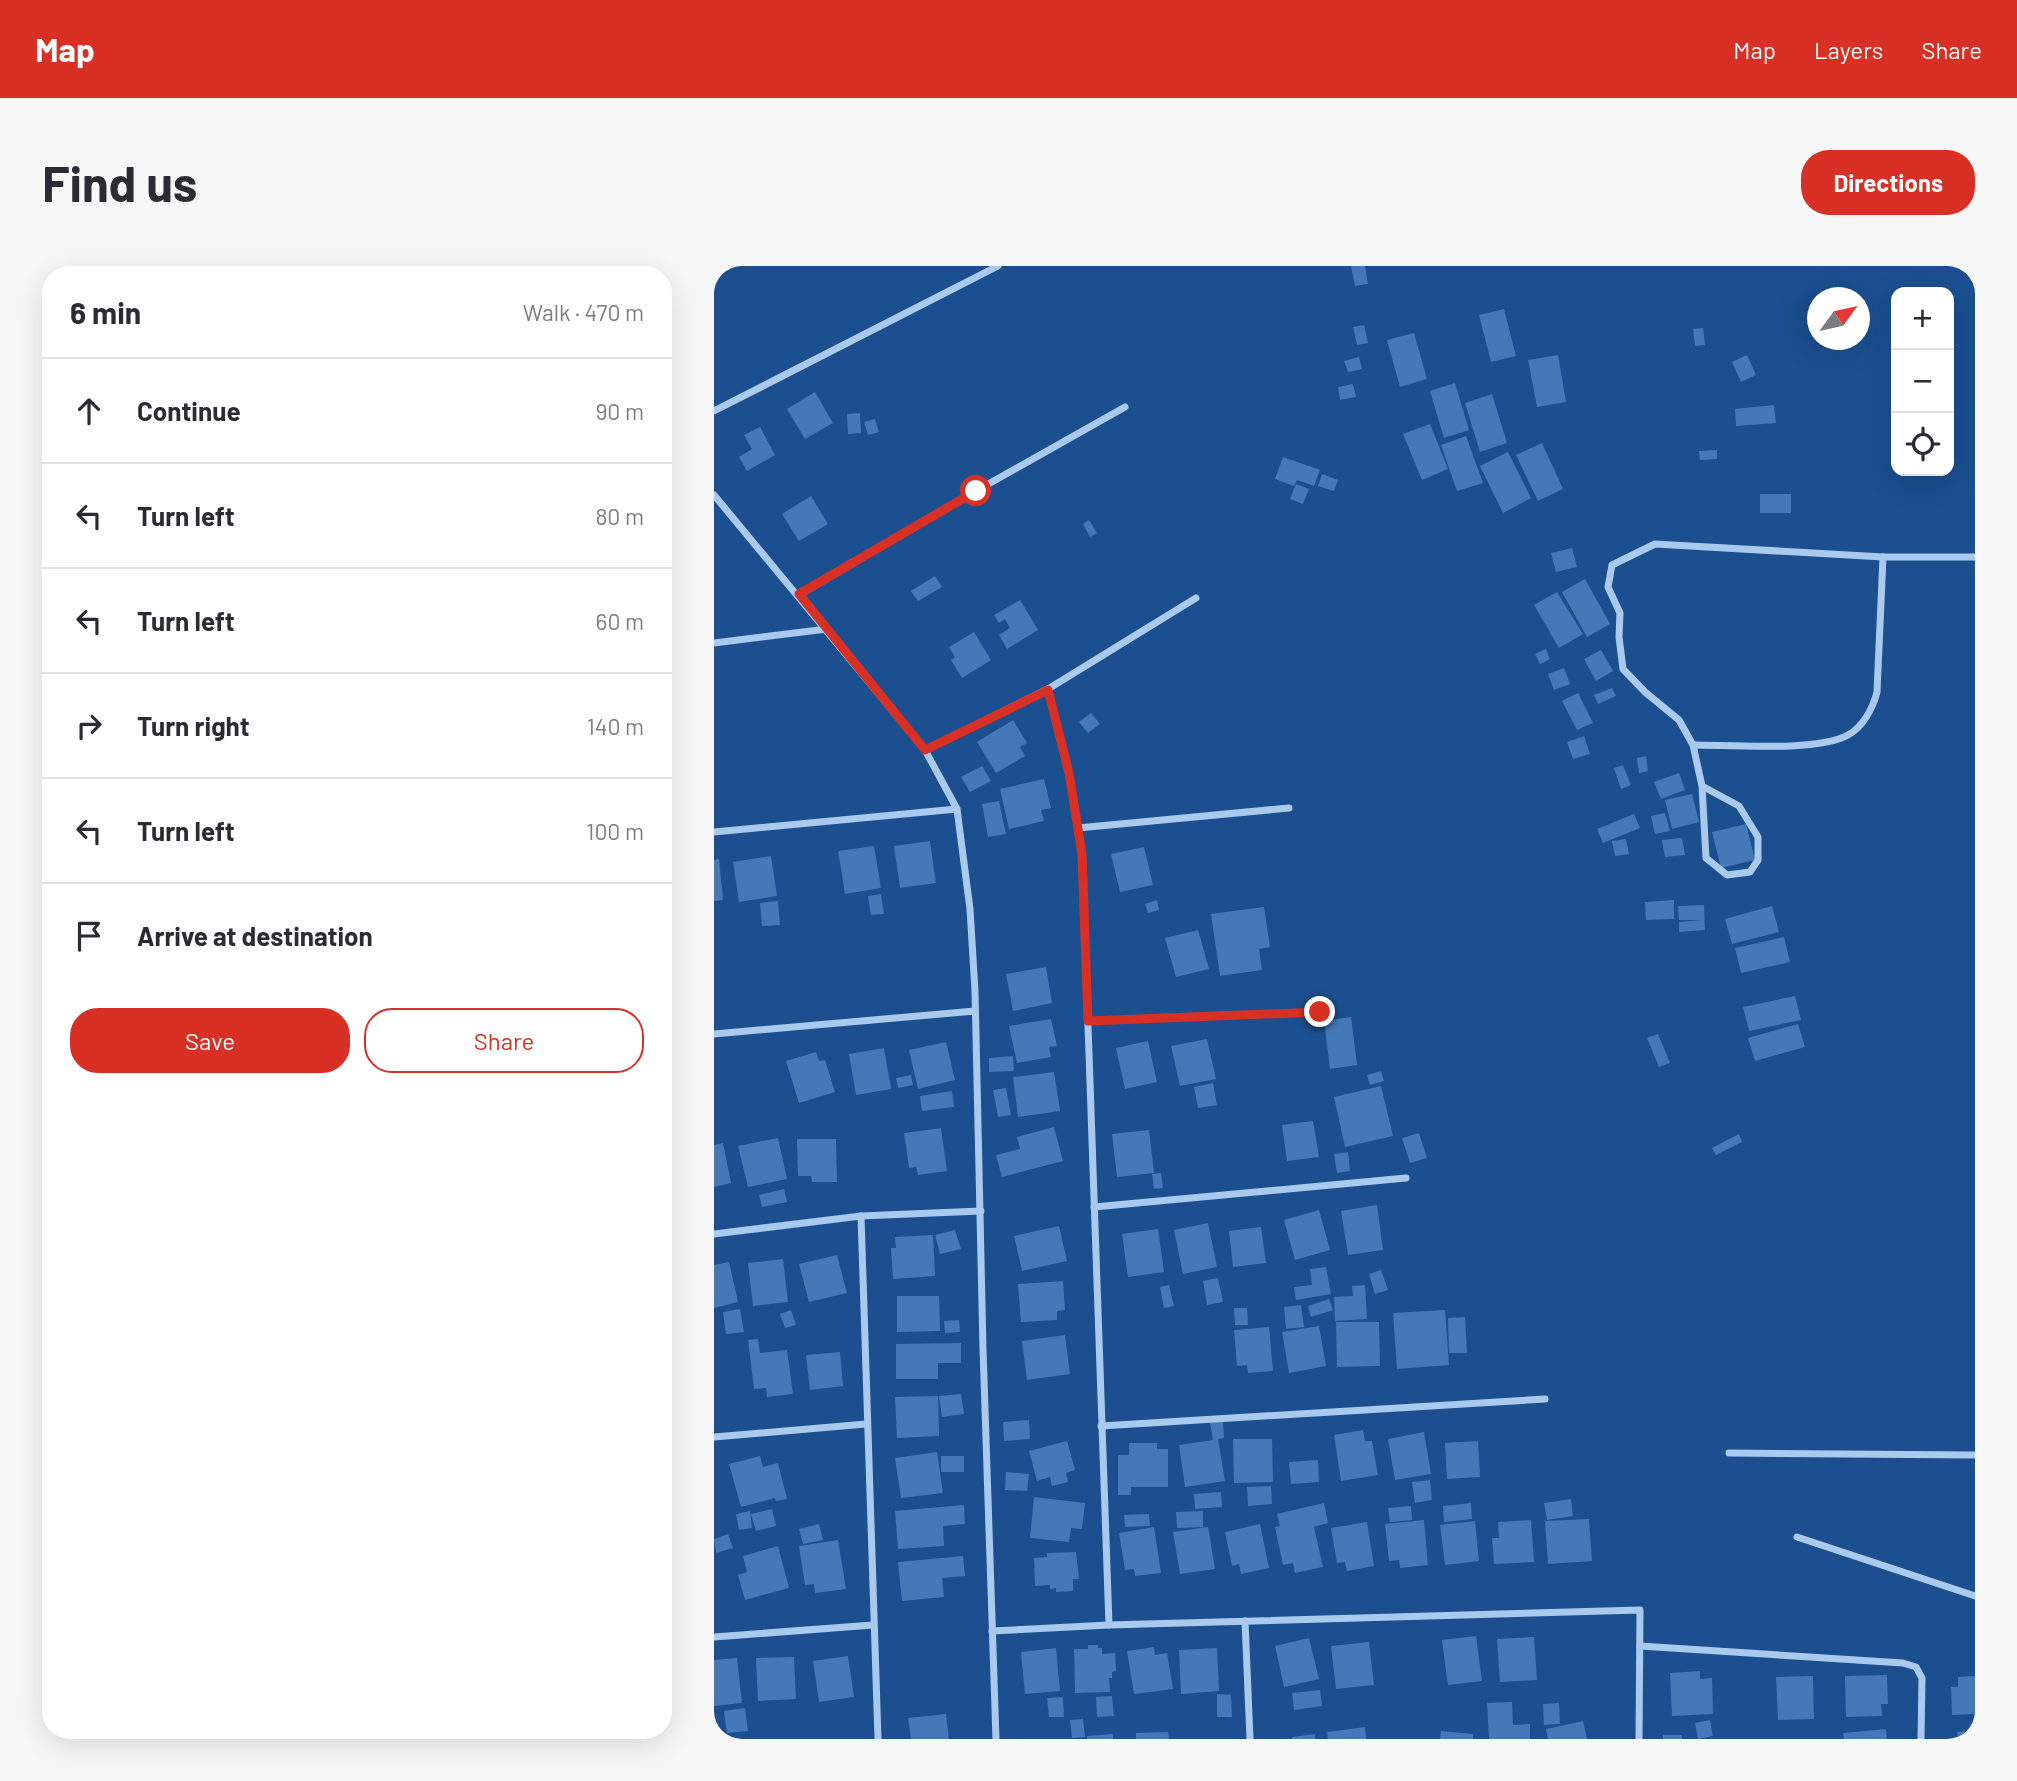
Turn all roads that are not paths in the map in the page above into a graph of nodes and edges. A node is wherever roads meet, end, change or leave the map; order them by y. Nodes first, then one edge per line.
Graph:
1 (998, 266) edge
2 (1125, 407) dead end
3 (714, 411) edge
4 (714, 495) edge
5 (1883, 557) junction
6 (1975, 557) edge
7 (799, 594) junction
8 (1196, 598) dead end
9 (827, 629) junction
10 (714, 643) edge
11 (1048, 690) junction
12 (1693, 746) junction
13 (925, 750) junction
14 (1702, 786) junction
15 (1289, 808) dead end
16 (957, 809) junction
17 (1078, 828) junction
18 (714, 832) edge
19 (975, 1011) junction
20 (1320, 1012) dead end
21 (1088, 1021) junction
22 (714, 1034) edge
23 (1406, 1178) dead end
24 (1094, 1207) junction
25 (981, 1211) junction
26 (861, 1216) junction
27 (714, 1234) edge
28 (1545, 1399) dead end
29 (866, 1424) junction
30 (1101, 1426) junction
31 (714, 1437) edge
32 (1729, 1453) dead end
33 (1975, 1455) edge
34 (1797, 1537) dead end
35 (1975, 1596) edge
36 (1245, 1621) junction
37 (873, 1625) junction
38 (1109, 1625) junction
39 (992, 1631) junction
40 (714, 1637) edge
41 (1640, 1646) junction
42 (878, 1739) edge
43 (996, 1739) edge
44 (1250, 1739) edge
45 (1639, 1739) edge
46 (1921, 1739) edge

1 - 3 street
2 - 7 street
4 - 7 street
5 - 6 street
5 - 12 street
5 - 12 street
7 - 9 street
8 - 11 street
9 - 10 street
9 - 13 street
11 - 13 street
11 - 17 street
12 - 14 street
13 - 16 street
14 - 14 street
15 - 17 street
16 - 18 street
16 - 19 street
17 - 21 street
19 - 22 street
19 - 25 street
20 - 21 street
21 - 24 street
23 - 24 street
24 - 30 street
25 - 26 street
25 - 39 street
26 - 27 street
26 - 29 street
28 - 30 street
29 - 31 street
29 - 37 street
30 - 38 street
32 - 33 street
34 - 35 street
36 - 38 street
36 - 41 street
36 - 44 street
37 - 40 street
37 - 42 street
38 - 39 street
39 - 43 street
41 - 45 street
41 - 46 street

